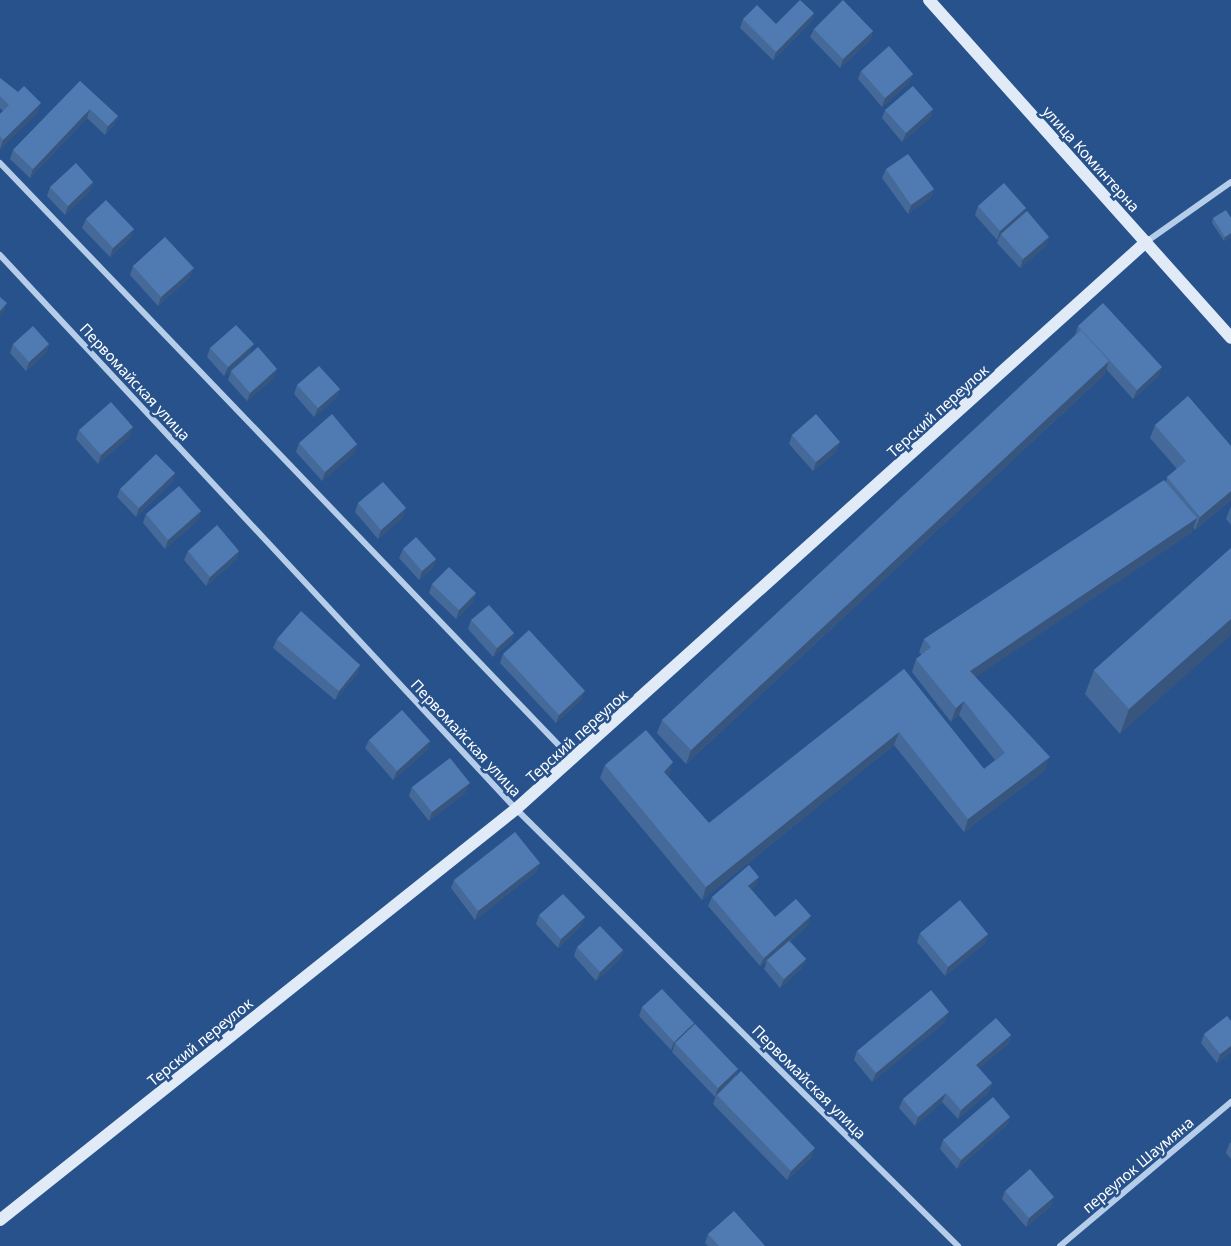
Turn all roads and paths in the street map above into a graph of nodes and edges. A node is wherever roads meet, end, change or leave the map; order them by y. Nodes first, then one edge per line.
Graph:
1 (929, 0) edge
2 (0, 163) edge
3 (1231, 182) edge
4 (1146, 242) junction
5 (0, 255) edge
6 (1231, 338) edge
7 (574, 760) junction
8 (516, 809) junction
9 (1231, 1102) edge
10 (0, 1220) edge
11 (958, 1246) edge
12 (1060, 1246) edge

1 - 4 street, улица Коминтерна
2 - 7 street
3 - 4 street
4 - 6 street, улица Коминтерна
4 - 7 street, Терский переулок
5 - 8 street, Первомайская улица
7 - 8 street, Терский переулок
8 - 10 street, Терский переулок
8 - 11 street, Первомайская улица
9 - 12 street, переулок Шаумяна

